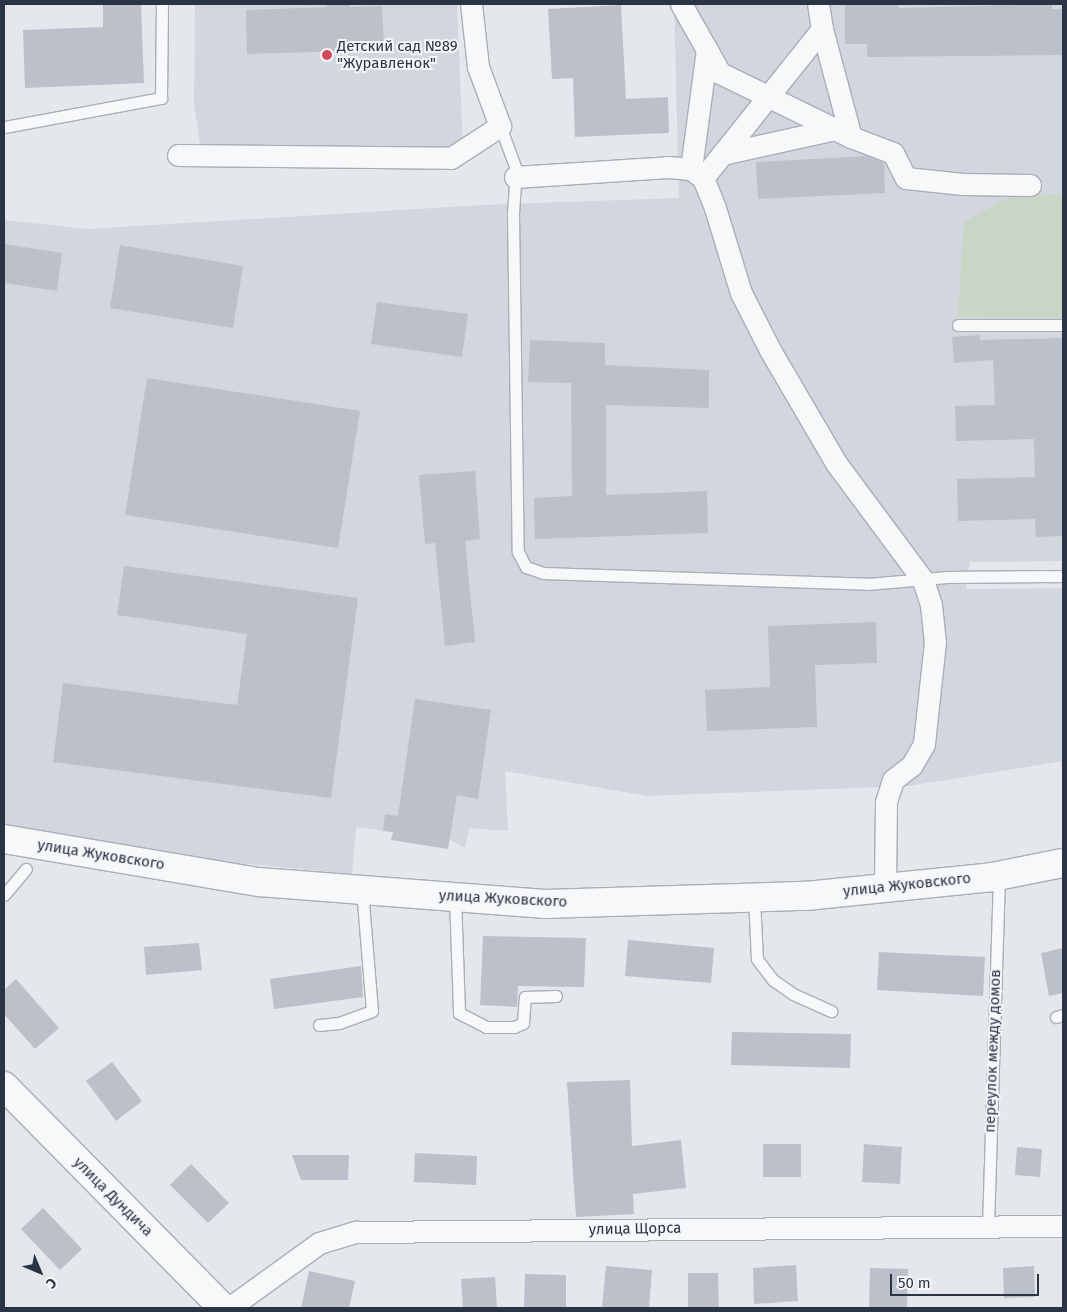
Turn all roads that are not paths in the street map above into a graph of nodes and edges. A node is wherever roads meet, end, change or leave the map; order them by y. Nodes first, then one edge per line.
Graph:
1 (162, 4) edge
2 (471, 4) edge
3 (681, 4) edge
4 (818, 4) edge
5 (822, 29) junction
6 (707, 49) junction
7 (767, 97) junction
8 (500, 126) junction
9 (4, 127) edge
10 (843, 133) junction
11 (722, 154) junction
12 (178, 155) dead end
13 (697, 174) junction
14 (515, 177) junction
15 (1030, 185) dead end
16 (958, 324) dead end
17 (1063, 324) edge
18 (1063, 576) edge
19 (923, 580) junction
20 (4, 839) edge
21 (1063, 863) edge
22 (26, 869) dead end
23 (999, 875) junction
24 (885, 888) junction
25 (362, 890) junction
26 (4, 895) edge
27 (455, 897) junction
28 (754, 898) junction
29 (556, 996) dead end
30 (831, 1011) dead end
31 (319, 1026) dead end
32 (4, 1086) edge
33 (988, 1226) junction
34 (1063, 1226) edge
35 (223, 1308) edge
36 (229, 1308) edge

1 - 9 lane
2 - 8 street
3 - 6 street
4 - 5 street
5 - 7 street
5 - 10 street
6 - 7 street
6 - 13 street
7 - 10 street
7 - 11 street
8 - 12 street
8 - 14 lane
10 - 11 street
10 - 15 street
11 - 13 street
13 - 14 street
13 - 19 street
14 - 19 lane
16 - 17 lane
18 - 19 lane
19 - 24 street
20 - 25 street, улица Жуковского
21 - 23 street, улица Жуковского
22 - 26 lane
23 - 24 street, улица Жуковского
23 - 33 lane, переулок между домов
24 - 28 street, улица Жуковского
25 - 27 street, улица Жуковского
25 - 31 lane
27 - 28 street, улица Жуковского
27 - 29 lane
28 - 30 lane
32 - 35 street, улица Дундича
33 - 34 street, улица Щорса
33 - 36 street, улица Щорса

